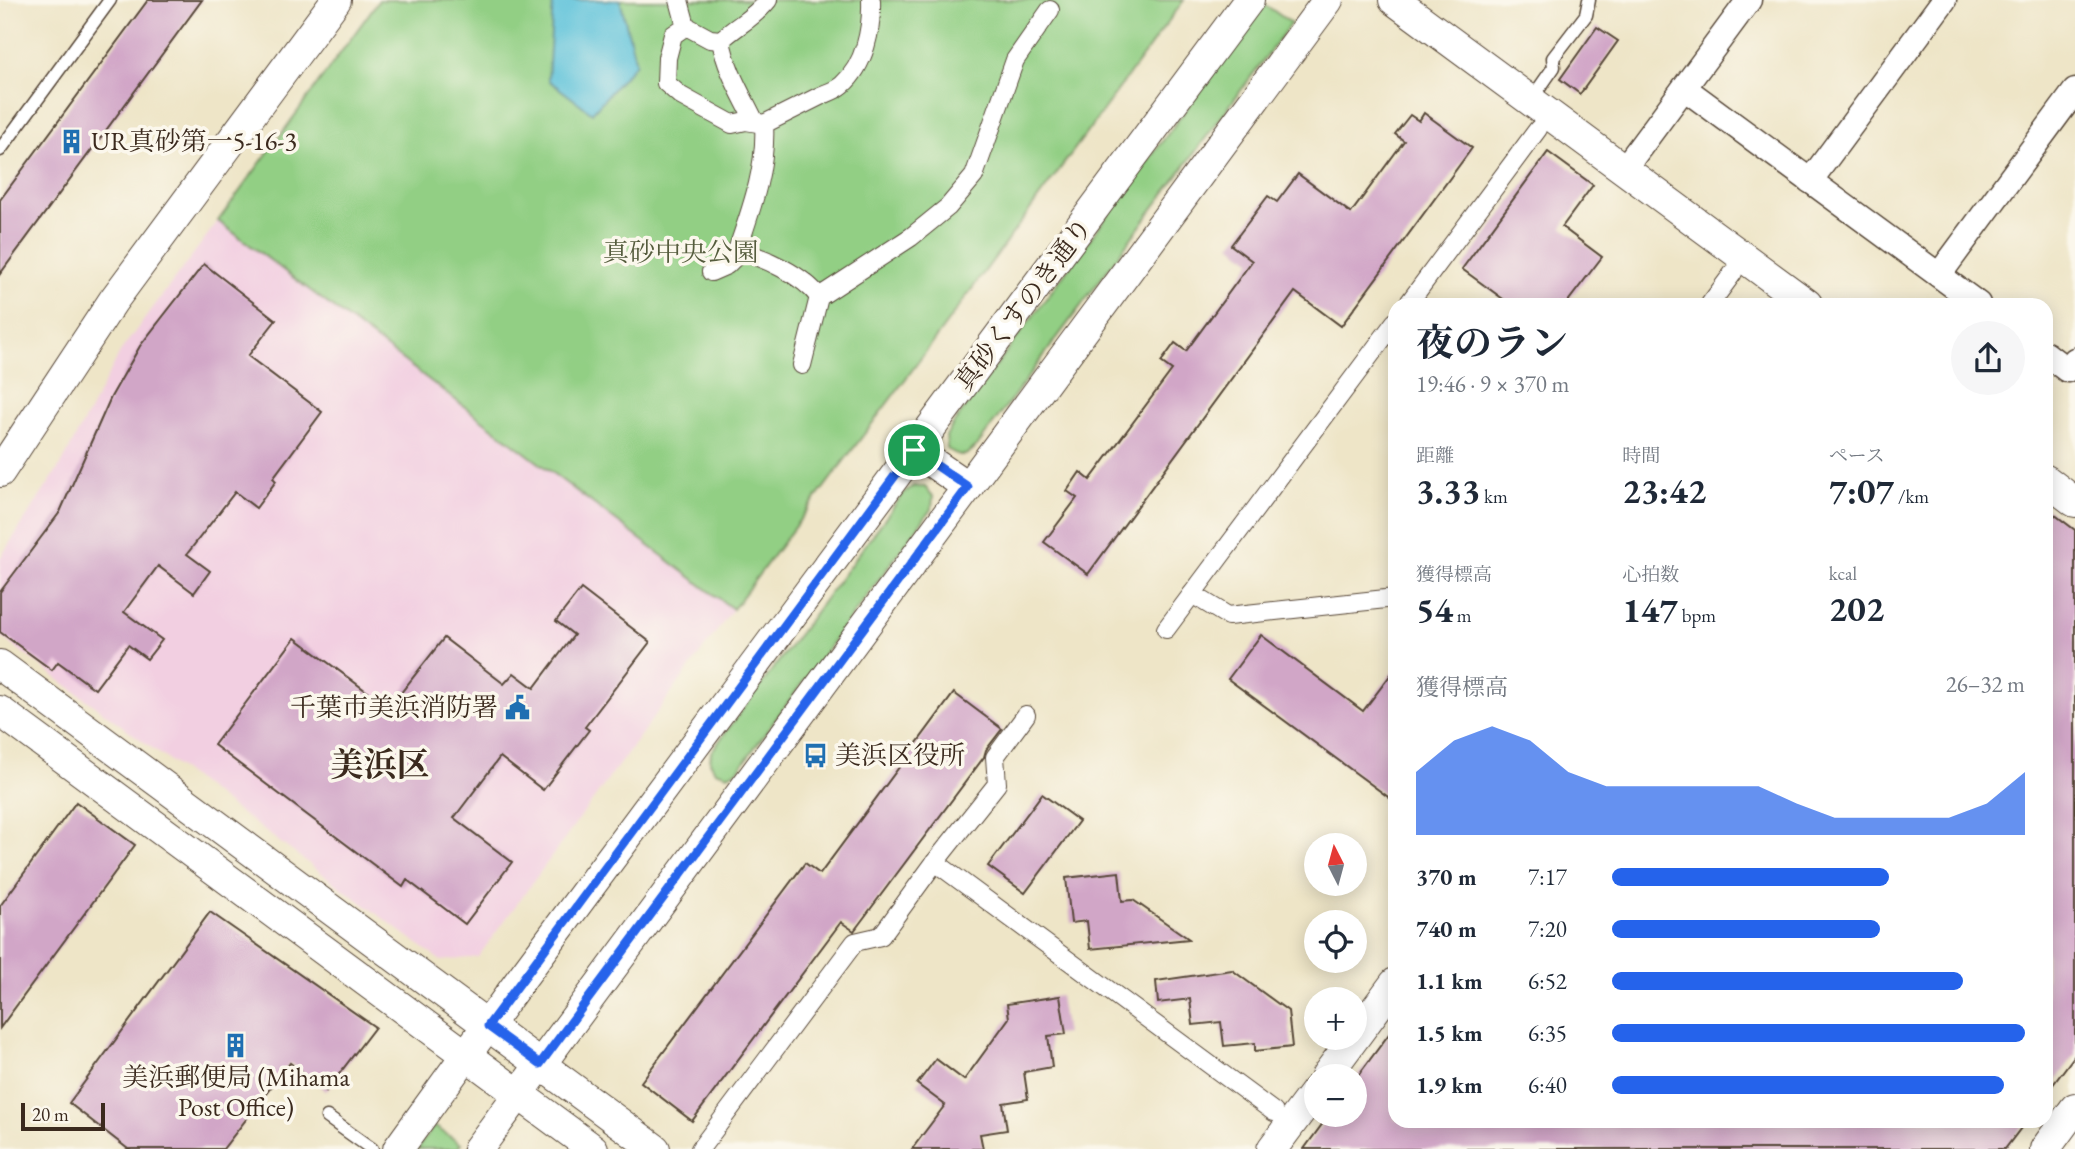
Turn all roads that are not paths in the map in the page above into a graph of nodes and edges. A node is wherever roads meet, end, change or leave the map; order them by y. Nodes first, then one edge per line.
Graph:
1 (110, 0) edge
2 (336, 0) edge
3 (679, 0) edge
4 (768, 0) edge
5 (871, 0) edge
6 (1249, 0) edge
7 (1328, 0) edge
8 (1394, 0) edge
9 (1588, 0) edge
10 (1749, 0) edge
11 (1944, 0) edge
12 (1050, 10) dead end
13 (686, 26) junction
14 (720, 40) junction
15 (1684, 88) junction
16 (2075, 91) edge
17 (1530, 101) junction
18 (760, 123) junction
19 (1538, 129) dead end
20 (0, 150) edge
21 (1624, 169) junction
22 (1810, 181) junction
23 (737, 250) junction
24 (710, 272) dead end
25 (1733, 273) dead end
26 (1939, 275) junction
27 (819, 297) junction
28 (1412, 298) edge
29 (1714, 298) edge
30 (1799, 298) edge
31 (1970, 298) edge
32 (1388, 331) edge
33 (2053, 359) edge
34 (2075, 360) edge
35 (802, 365) dead end
36 (914, 450) junction
37 (4, 458) edge
38 (2053, 486) edge
39 (968, 487) junction
40 (2075, 502) edge
41 (1192, 594) junction
42 (1388, 599) edge
43 (1166, 629) dead end
44 (0, 665) edge
45 (0, 711) edge
46 (1026, 715) dead end
47 (934, 862) junction
48 (1388, 992) edge
49 (488, 1026) junction
50 (466, 1055) junction
51 (540, 1064) junction
52 (1335, 1064) edge
53 (518, 1094) junction
54 (1304, 1106) edge
55 (2075, 1108) edge
56 (1275, 1112) dead end
57 (327, 1117) dead end
58 (372, 1149) edge
59 (398, 1149) edge
60 (478, 1149) edge
61 (593, 1149) edge
62 (654, 1149) edge
63 (700, 1149) edge
64 (1272, 1149) edge
65 (2045, 1149) edge

1 - 20 lane
2 - 37 street
3 - 13 street
4 - 14 street
5 - 18 street
6 - 36 street, 真砂くすのき通り
7 - 39 street
8 - 17 street
9 - 17 lane
10 - 15 street
11 - 22 street
12 - 27 street
13 - 14 street
13 - 18 street
14 - 18 street
15 - 21 street
15 - 22 street
16 - 26 street
17 - 21 street
18 - 23 street
19 - 28 street
21 - 30 street
22 - 26 street
23 - 24 street
23 - 27 street
25 - 29 street
26 - 31 street
27 - 35 street
32 - 41 street
33 - 34 street
36 - 39 street
36 - 49 street, 真砂くすのき通り
38 - 40 street
39 - 51 street
41 - 42 street
41 - 43 street
44 - 49 street
45 - 50 street
46 - 47 street
47 - 56 street
47 - 63 street
48 - 52 street
49 - 50 street, 真砂くすのき通り
49 - 51 street
50 - 53 street
50 - 59 street, 真砂くすのき通り
51 - 53 street
51 - 62 street
53 - 60 street
53 - 61 street
54 - 64 street
55 - 65 street
57 - 58 lane

